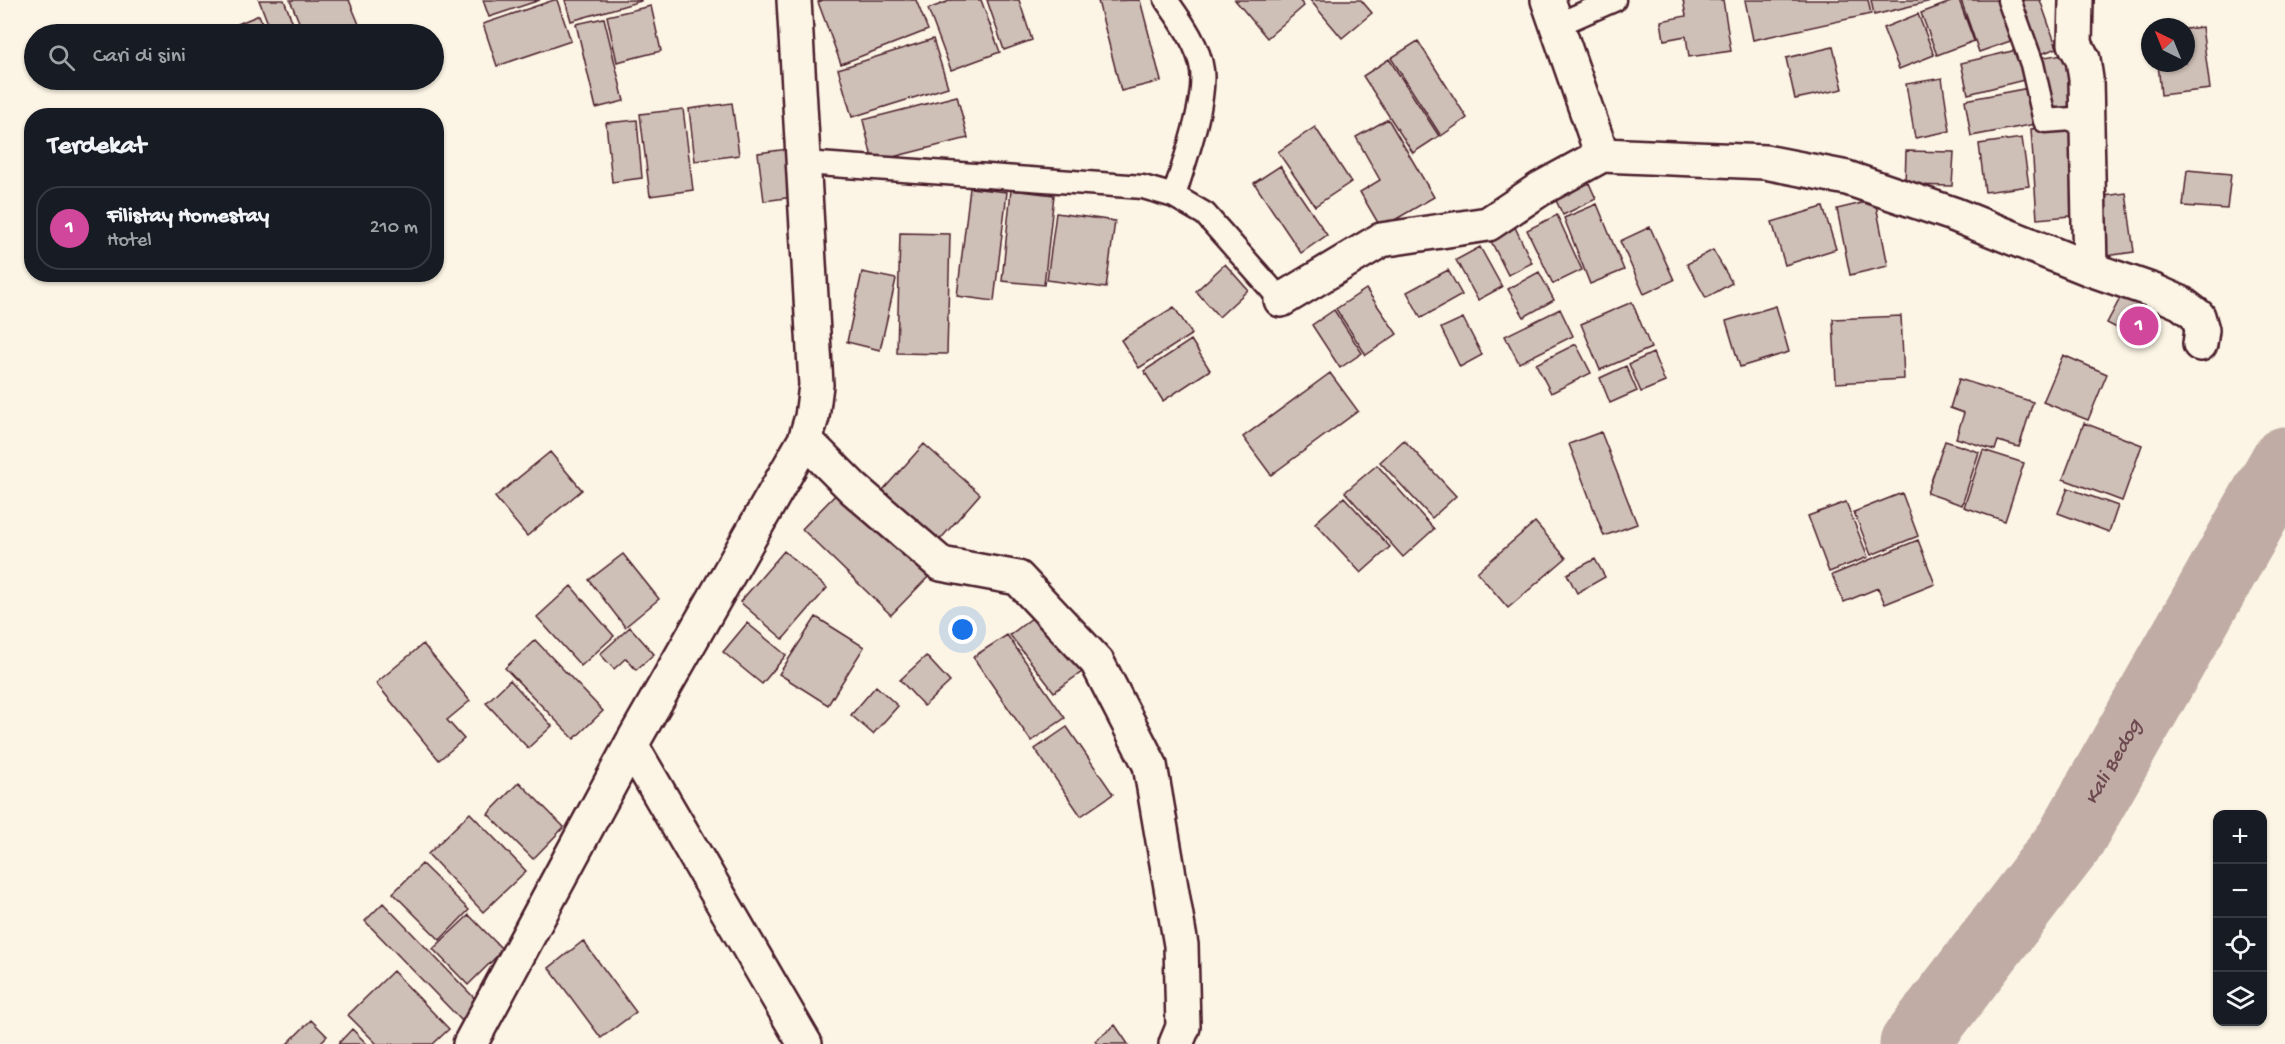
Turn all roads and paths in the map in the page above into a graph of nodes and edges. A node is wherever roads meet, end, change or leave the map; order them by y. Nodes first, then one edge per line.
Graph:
1 (794, 0) edge
2 (1167, 0) edge
3 (1614, 0) edge
4 (2009, 0) edge
5 (2076, 0) edge
6 (1553, 13) edge
7 (2086, 118) junction
8 (1602, 155) junction
9 (804, 163) junction
10 (1174, 196) junction
11 (2090, 269) junction
12 (1281, 300) joint
13 (2200, 344) dead end
14 (805, 440) junction
15 (631, 745) junction
16 (470, 1044) edge
17 (805, 1044) edge
18 (1176, 1044) edge

1 - 9 street
2 - 10 lane
3 - 6 lane
4 - 7 lane
5 - 7 street
6 - 8 street
7 - 11 street
8 - 11 street
8 - 12 street
9 - 10 lane
9 - 14 street
10 - 12 lane
11 - 13 street
14 - 15 street
14 - 18 street
15 - 16 street
15 - 17 street

